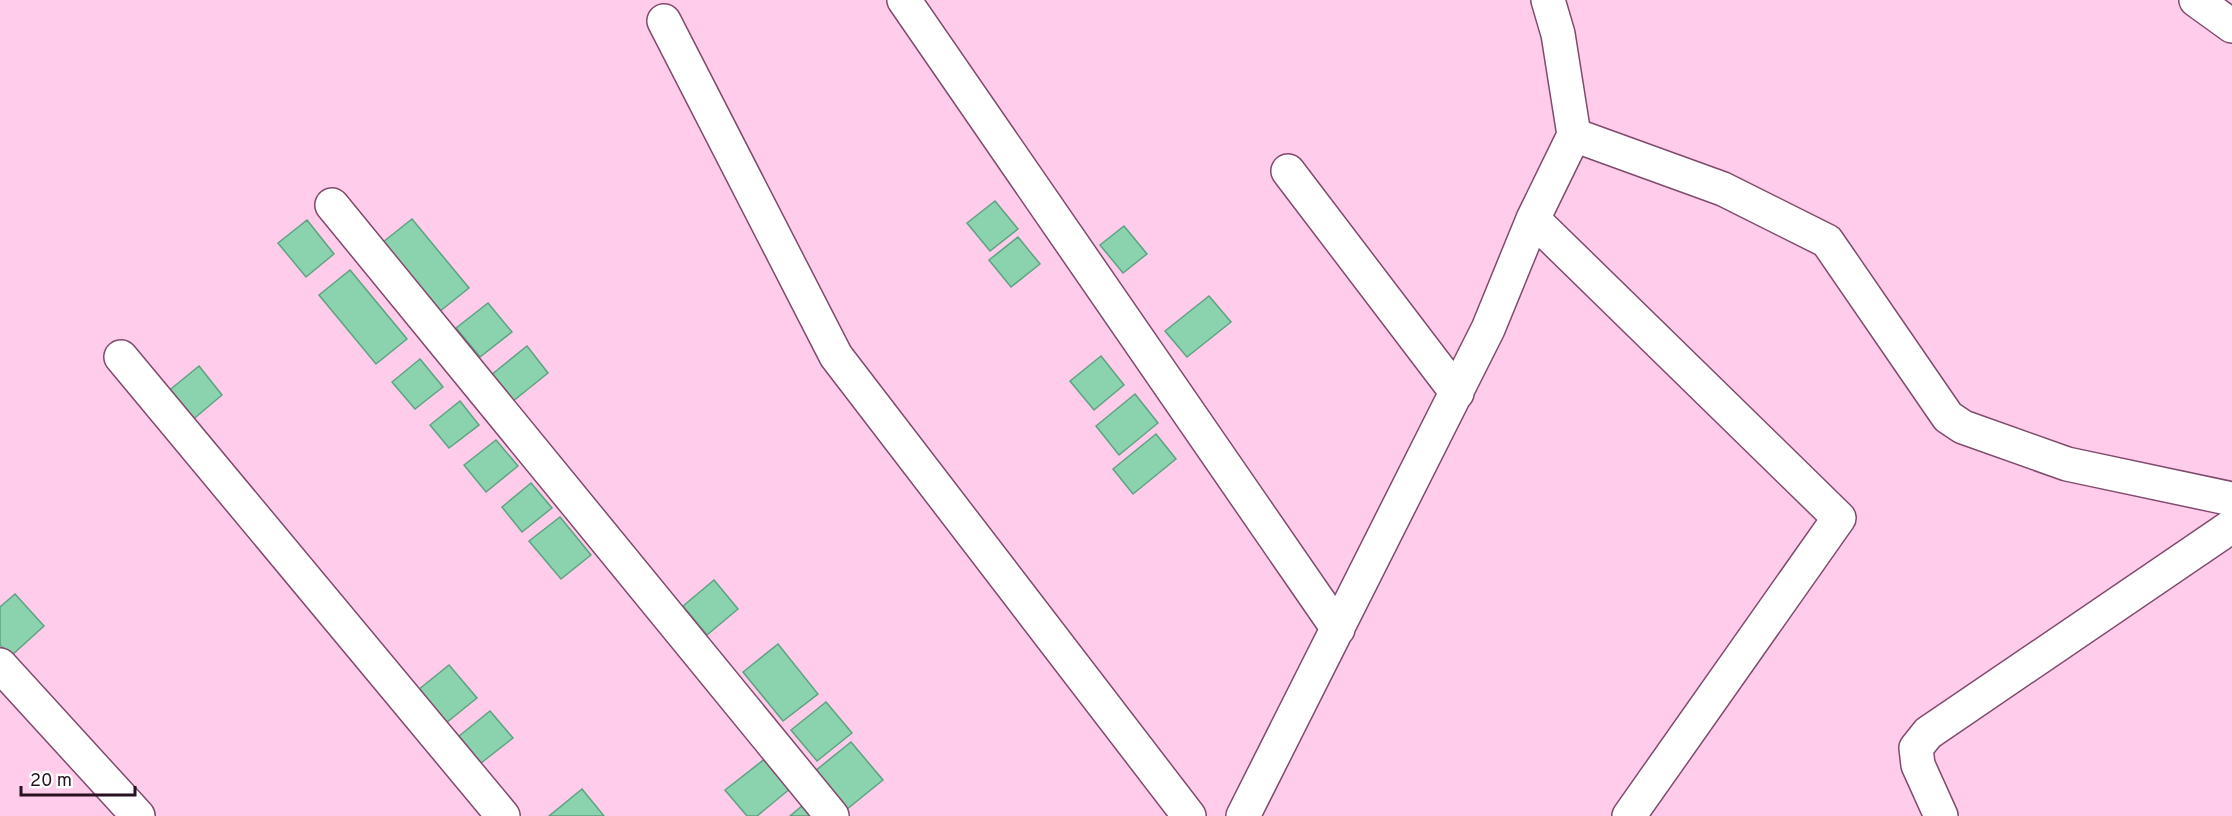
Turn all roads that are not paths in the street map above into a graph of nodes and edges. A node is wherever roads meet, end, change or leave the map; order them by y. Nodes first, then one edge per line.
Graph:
1 (904, 0) edge
2 (1548, 0) edge
3 (2196, 0) edge
4 (664, 21) dead end
5 (2232, 26) edge
6 (1574, 135) junction
7 (1288, 171) dead end
8 (332, 205) dead end
9 (1533, 219) junction
10 (120, 357) dead end
11 (1456, 393) junction
12 (2232, 499) edge
13 (2232, 526) edge
14 (1338, 629) junction
15 (0, 665) edge
16 (138, 816) edge
17 (503, 816) edge
18 (832, 816) edge
19 (1190, 816) edge
20 (1243, 816) edge
21 (1629, 816) edge
22 (1941, 816) edge

1 - 14 street
2 - 6 street
3 - 5 street
4 - 19 street
6 - 9 street
6 - 12 street
7 - 11 street
8 - 18 street
9 - 11 street
9 - 21 street
10 - 17 street
11 - 14 street
13 - 22 street
14 - 20 street
15 - 16 street

